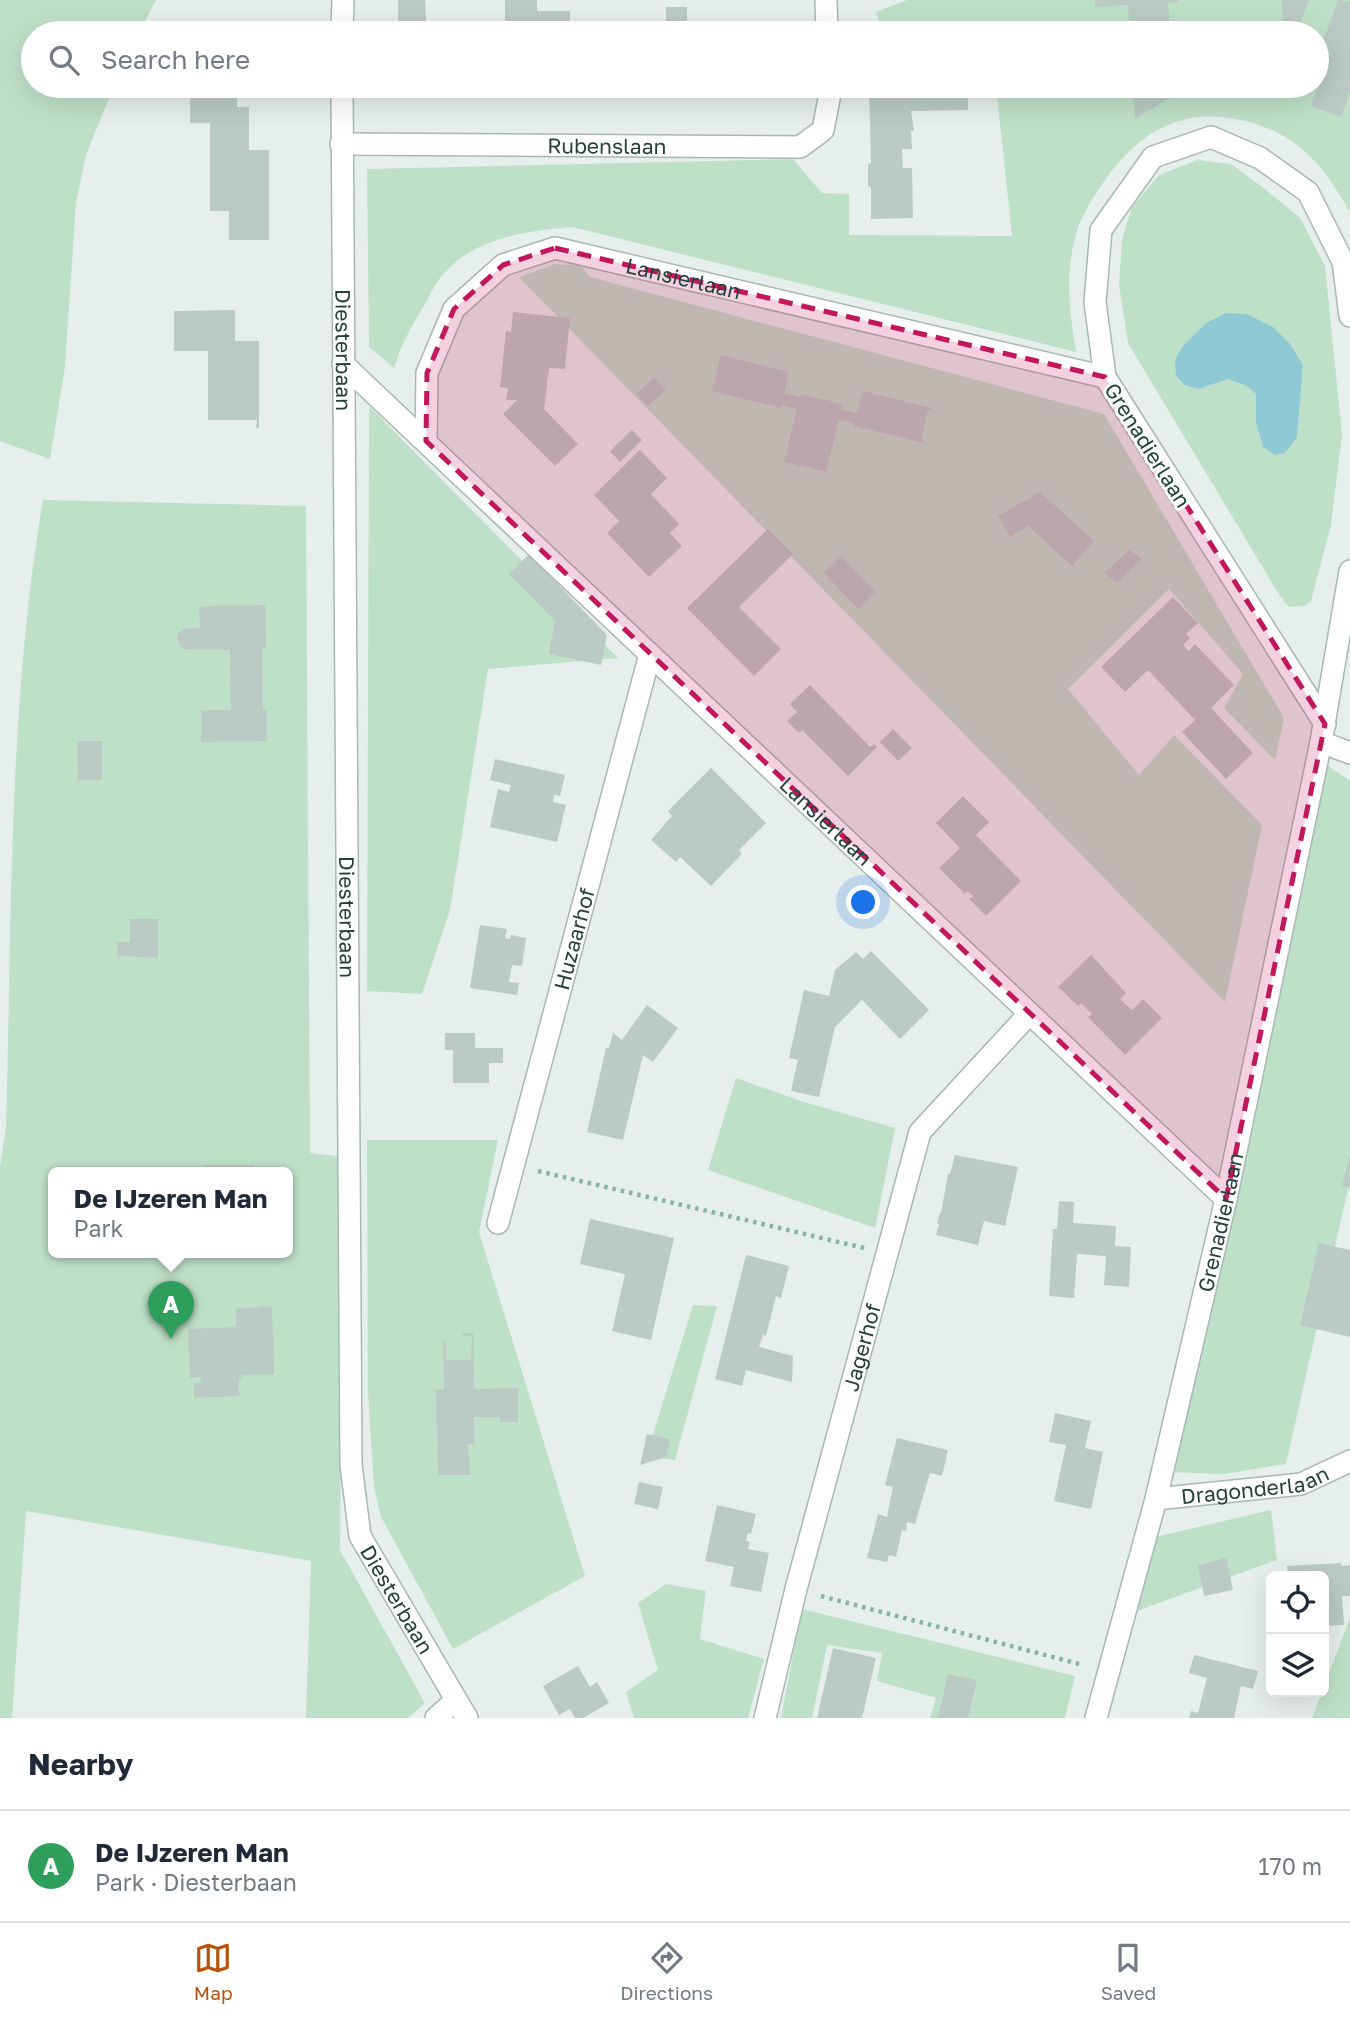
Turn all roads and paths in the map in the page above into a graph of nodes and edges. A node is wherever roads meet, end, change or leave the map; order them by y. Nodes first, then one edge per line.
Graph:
1 (343, 0) edge
2 (826, 0) edge
3 (342, 21) edge
4 (827, 21) edge
5 (342, 98) edge
6 (829, 98) edge
7 (341, 144) junction
8 (1350, 316) edge
9 (343, 363) junction
10 (1105, 377) junction
11 (426, 442) junction
12 (1350, 571) edge
13 (650, 654) junction
14 (1323, 733) junction
15 (1350, 753) edge
16 (1029, 1014) junction
17 (514, 1165) junction
18 (1226, 1199) junction
19 (498, 1223) dead end
20 (888, 1253) junction
21 (1350, 1461) edge
22 (1156, 1499) junction
23 (796, 1589) junction
24 (1108, 1672) junction
25 (462, 1709) edge
26 (436, 1718) edge
27 (765, 1718) edge
28 (1096, 1718) edge

1 - 3 street
2 - 4 street
5 - 7 street, Diesterbaan
6 - 7 street, Rubenslaan
7 - 9 street, Diesterbaan
8 - 10 street, Grenadierlaan
9 - 11 street, Lansierlaan
9 - 25 street, Diesterbaan
10 - 11 street, Lansierlaan
10 - 14 street, Grenadierlaan
11 - 13 street, Lansierlaan
12 - 14 street, Grenadierlaan
13 - 16 street, Lansierlaan
13 - 17 street, Huzaarhof
14 - 15 street
14 - 18 street, Grenadierlaan
16 - 18 street, Lansierlaan
16 - 20 street, Jagerhof
17 - 19 street, Huzaarhof
17 - 20 path
18 - 22 street, Grenadierlaan
20 - 23 street, Jagerhof
21 - 22 street, Dragonderlaan
22 - 24 street, Grenadierlaan
23 - 24 path
23 - 27 street, Jagerhof
24 - 28 street, Grenadierlaan
25 - 26 street

